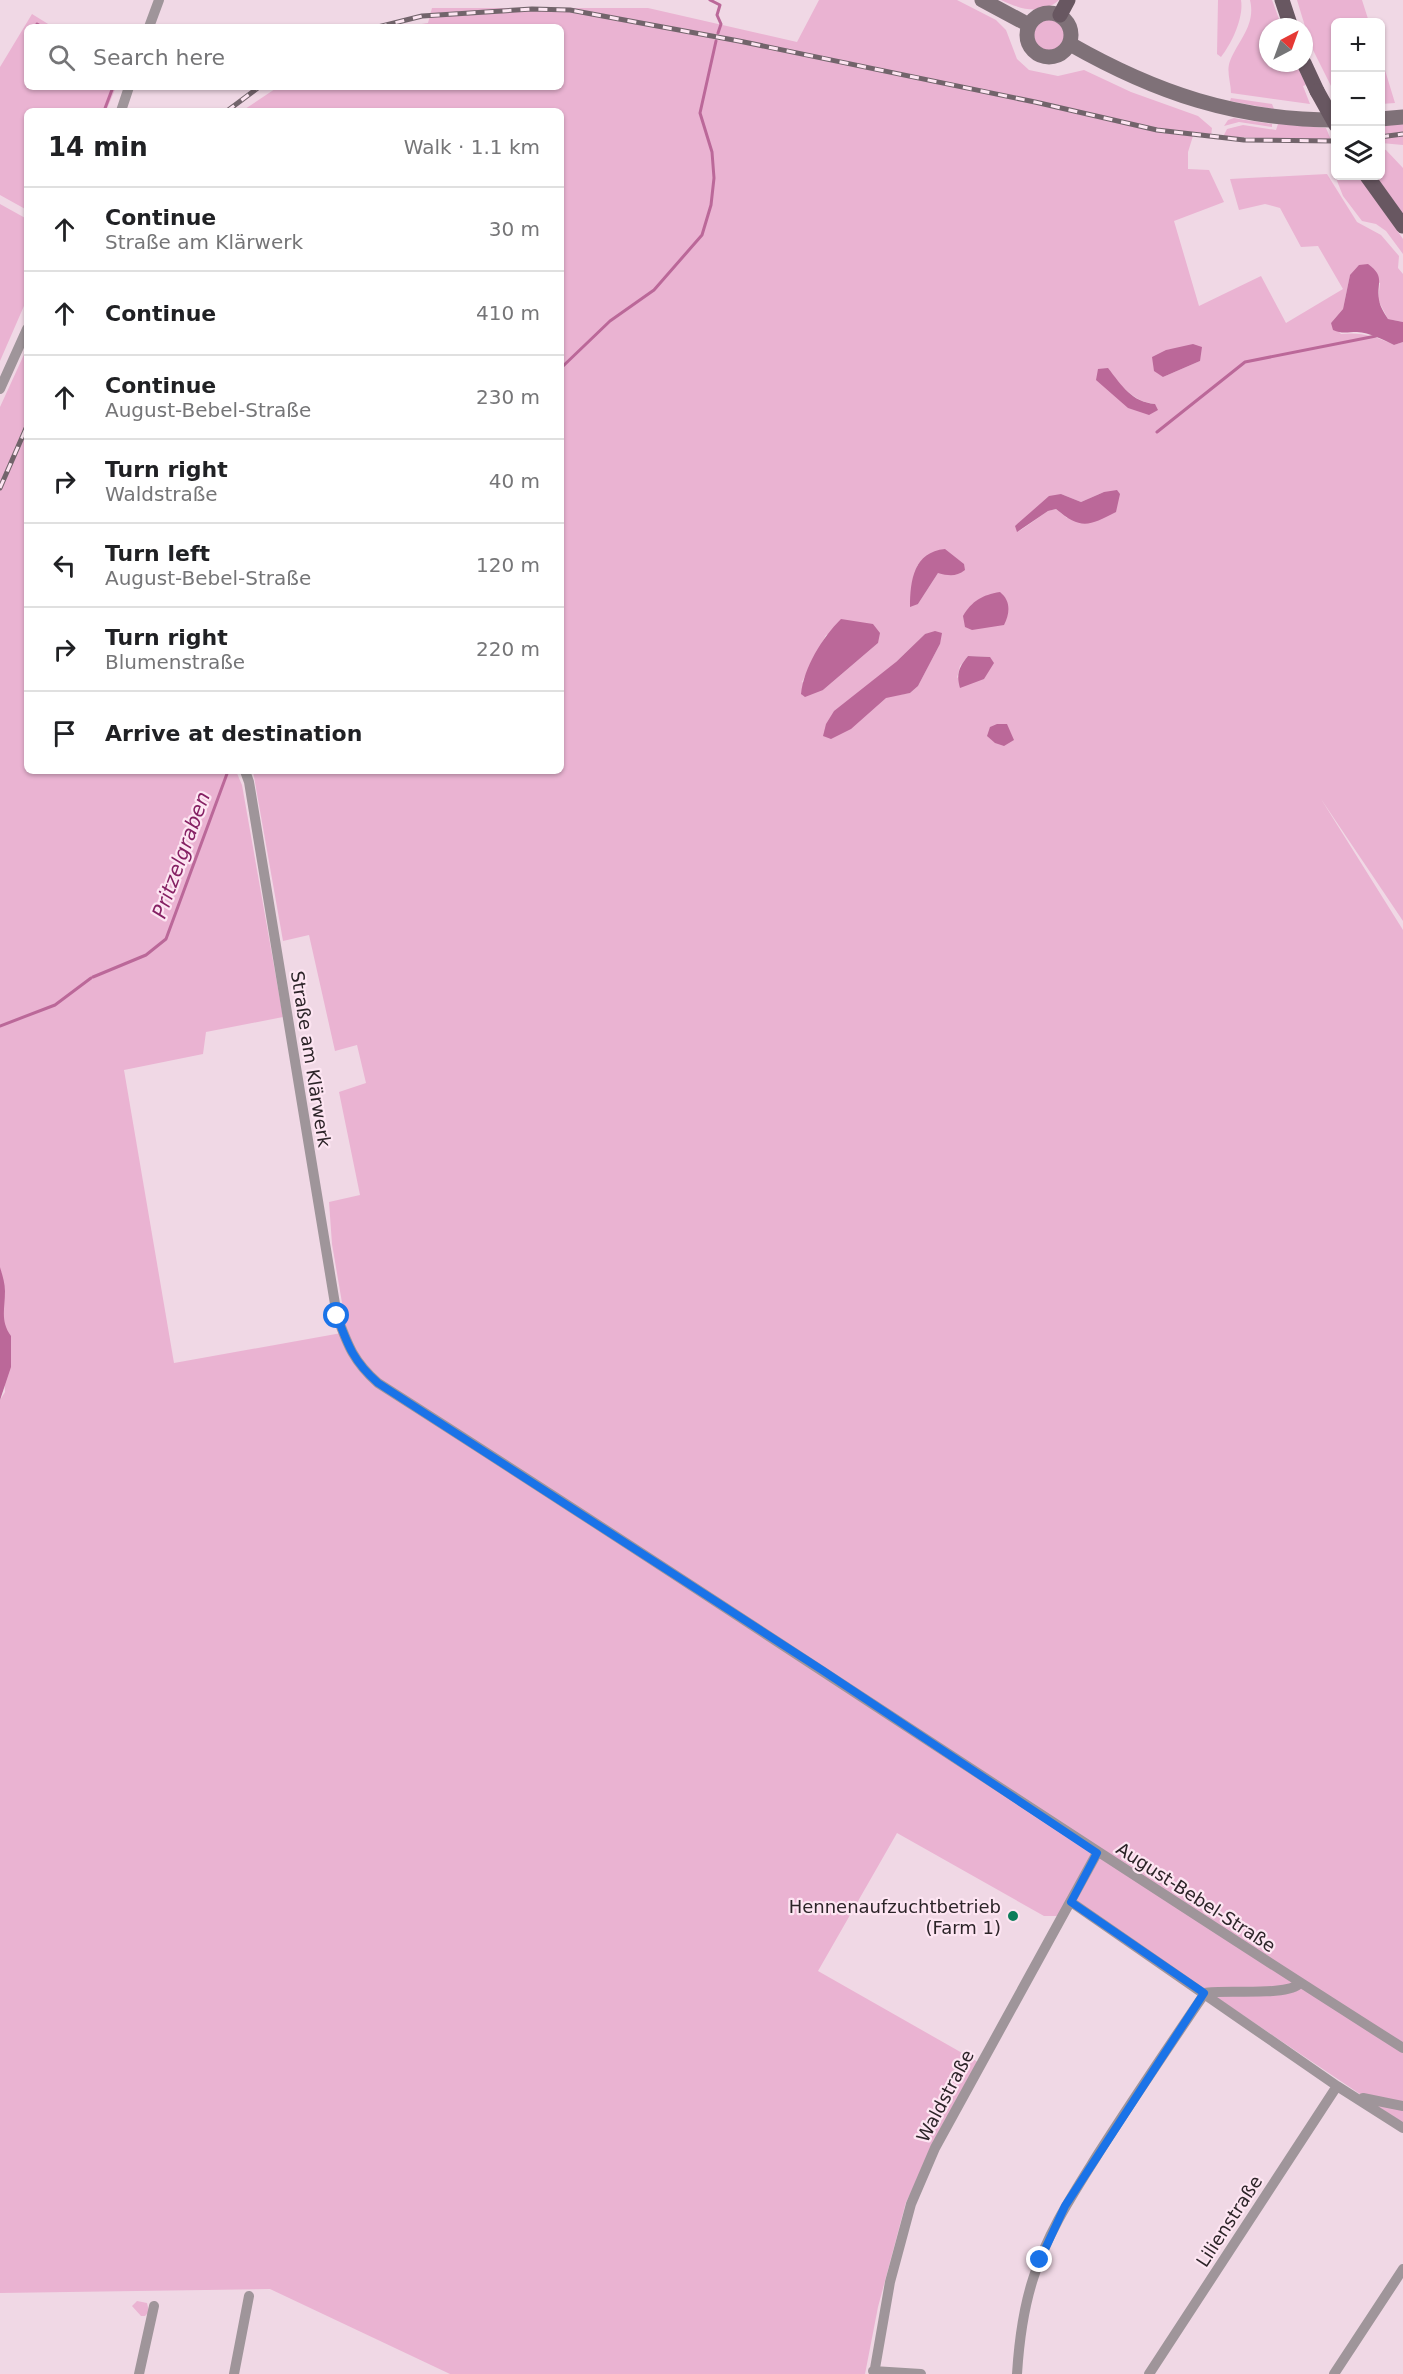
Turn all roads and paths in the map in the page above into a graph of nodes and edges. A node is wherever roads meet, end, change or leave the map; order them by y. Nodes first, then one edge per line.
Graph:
1 (159, 0) edge
2 (982, 0) edge
3 (1068, 0) edge
4 (1282, 0) edge
5 (1060, 15) junction
6 (1288, 18) edge
7 (150, 24) edge
8 (1029, 25) junction
9 (1070, 44) junction
10 (1308, 72) edge
11 (128, 90) edge
12 (122, 108) edge
13 (1331, 117) edge
14 (1403, 117) edge
15 (1385, 119) edge
16 (1331, 120) edge
17 (1370, 180) edge
18 (1403, 226) edge
19 (24, 336) edge
20 (0, 389) edge
21 (246, 774) edge
22 (822, 1670) joint
23 (1097, 1853) junction
24 (1071, 1902) junction
25 (1300, 1983) junction
26 (1204, 1993) junction
27 (1403, 2049) edge
28 (1337, 2086) junction
29 (1351, 2095) junction
30 (1403, 2106) edge
31 (1403, 2128) edge
32 (1403, 2269) edge
33 (249, 2296) dead end
34 (154, 2306) dead end
35 (874, 2373) edge
36 (139, 2374) edge
37 (234, 2374) edge
38 (921, 2374) edge
39 (1017, 2374) edge
40 (1149, 2374) edge
41 (1334, 2374) edge

1 - 7 street
2 - 8 main road
3 - 5 main road
4 - 6 main road
5 - 8 main road
5 - 9 main road
8 - 9 main road
9 - 16 main road
10 - 13 main road, bridge
11 - 12 street
14 - 15 main road
17 - 18 main road
19 - 20 street
21 - 22 street, Straße am Klärwerk
22 - 23 street, August-Bebel-Straße
23 - 24 street, Waldstraße
23 - 25 street, August-Bebel-Straße
24 - 26 street
24 - 35 street, Waldstraße
25 - 26 street
25 - 27 street, August-Bebel-Straße
26 - 28 street
26 - 39 street
28 - 29 street
28 - 40 street, Lilienstraße
29 - 30 street
29 - 31 street
32 - 41 street
33 - 37 street
34 - 36 street
35 - 38 street

